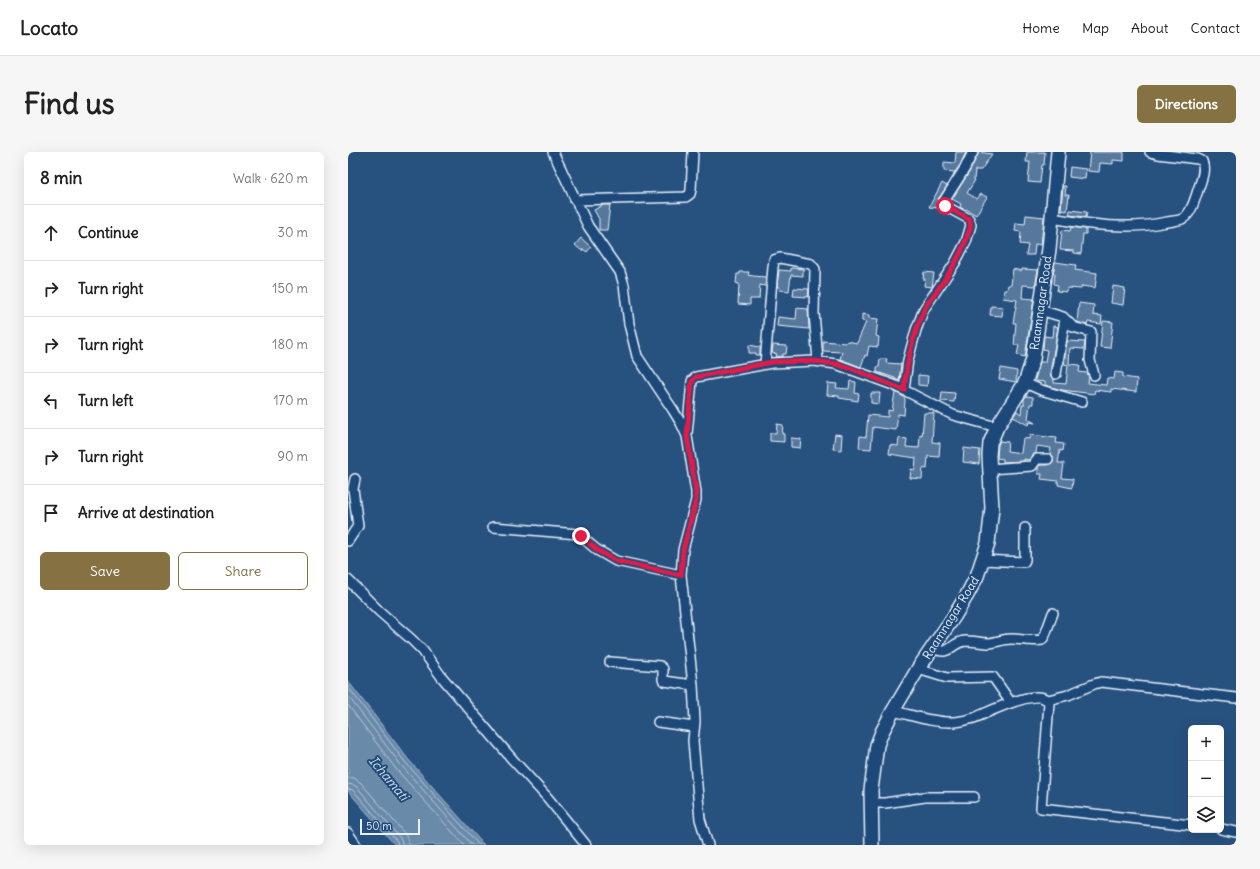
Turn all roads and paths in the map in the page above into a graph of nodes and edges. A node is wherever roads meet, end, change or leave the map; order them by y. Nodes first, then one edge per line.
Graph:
1 (554, 152) edge
2 (693, 152) edge
3 (973, 152) edge
4 (1058, 152) edge
5 (1150, 152) edge
6 (575, 200) junction
7 (1052, 218) junction
8 (1040, 310) junction
9 (1065, 319) junction
10 (818, 361) junction
11 (765, 364) junction
12 (1056, 374) dead end
13 (1094, 375) dead end
14 (1025, 382) junction
15 (904, 390) junction
16 (1082, 402) dead end
17 (997, 427) junction
18 (687, 436) junction
19 (1048, 459) dead end
20 (989, 469) junction
21 (355, 479) dead end
22 (493, 527) dead end
23 (1025, 528) dead end
24 (348, 541) edge
25 (983, 560) junction
26 (681, 575) junction
27 (348, 580) edge
28 (1053, 613) dead end
29 (932, 648) junction
30 (610, 662) dead end
31 (918, 669) junction
32 (693, 685) junction
33 (1236, 698) edge
34 (1048, 700) junction
35 (1011, 703) junction
36 (893, 711) junction
37 (658, 722) dead end
38 (694, 727) junction
39 (974, 797) dead end
40 (871, 803) junction
41 (1188, 825) edge
42 (1224, 830) edge
43 (1236, 832) edge
44 (348, 833) edge
45 (356, 845) edge
46 (586, 845) edge
47 (708, 845) edge
48 (872, 845) edge

1 - 6 street
2 - 6 street
3 - 15 street
4 - 7 highway, Raamnagar Road
5 - 7 street
6 - 18 street
7 - 8 highway, Raamnagar Road
8 - 9 street
8 - 14 highway, Raamnagar Road
9 - 12 street
9 - 13 street
10 - 11 street
10 - 11 street
10 - 15 street
11 - 18 street
14 - 16 street
14 - 17 highway, Raamnagar Road
15 - 17 street
17 - 20 highway, Raamnagar Road
18 - 26 street
19 - 20 street
20 - 25 highway, Raamnagar Road
21 - 24 street
22 - 26 street
23 - 25 street
25 - 29 highway, Raamnagar Road
26 - 32 street
27 - 46 street
28 - 29 street
29 - 31 highway, Raamnagar Road
30 - 32 street
31 - 35 street
31 - 36 highway, Raamnagar Road
32 - 38 street
33 - 34 street
34 - 35 street
34 - 41 street
35 - 36 street
36 - 40 highway, Raamnagar Road
37 - 38 street
38 - 47 street
39 - 40 street
40 - 48 highway, Raamnagar Road
42 - 43 street
44 - 45 street

